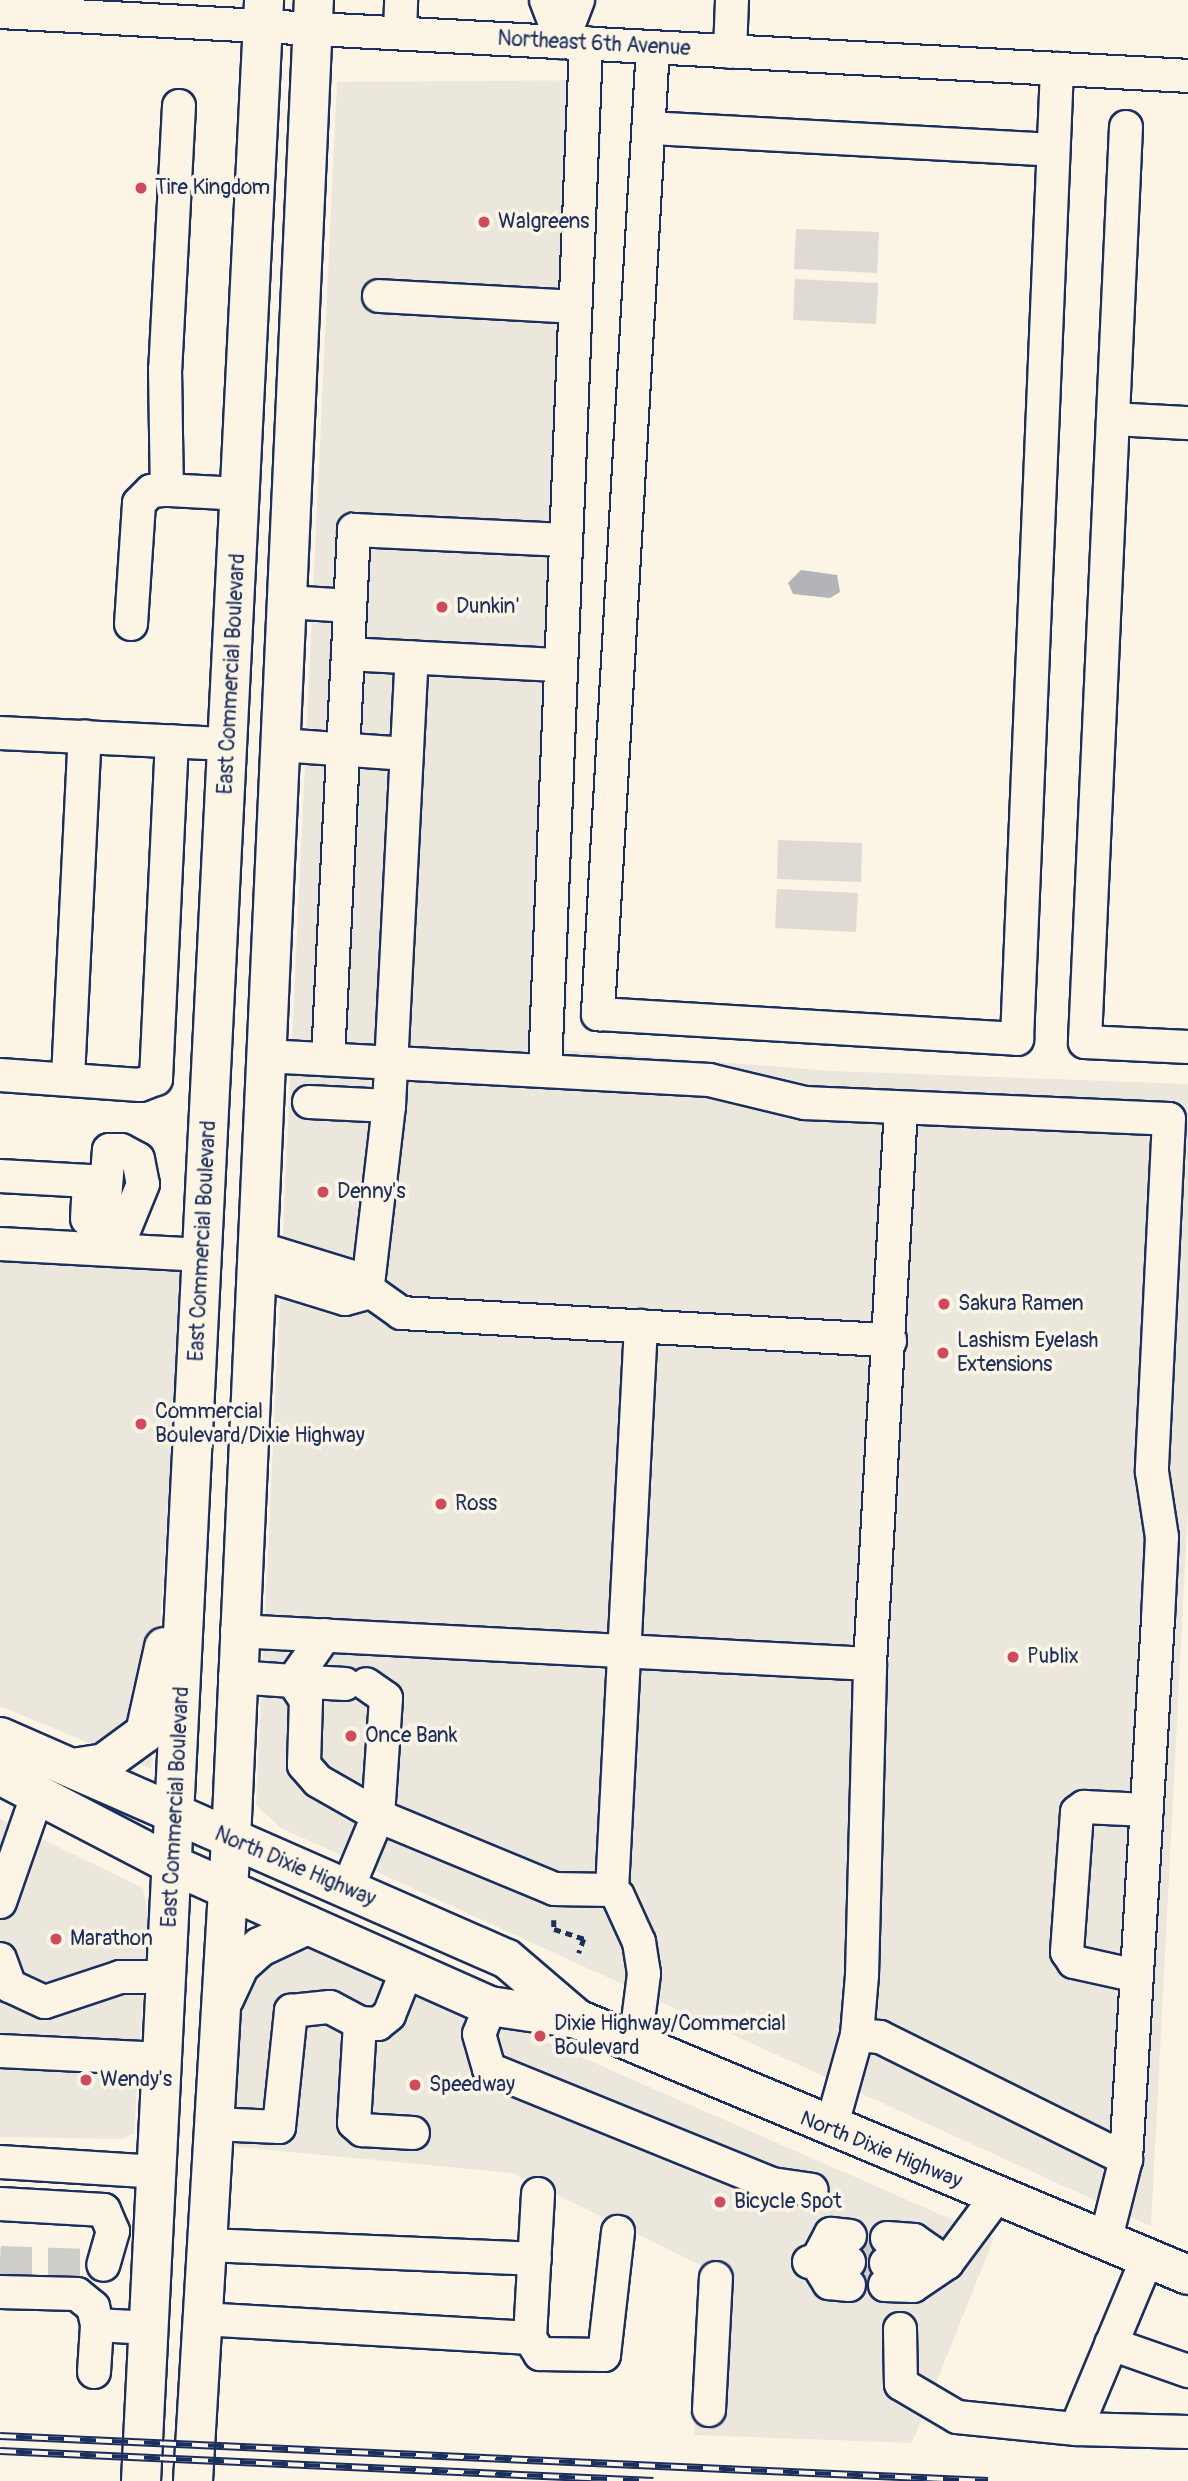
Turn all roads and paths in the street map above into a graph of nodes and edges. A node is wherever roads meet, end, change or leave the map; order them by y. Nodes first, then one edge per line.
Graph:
1 (401, 0) edge
2 (546, 0) edge
3 (578, 0) edge
4 (732, 0) edge
5 (174, 10) edge
6 (0, 12) edge
7 (264, 13) edge
8 (314, 14) edge
9 (400, 33) junction
10 (574, 43) junction
11 (653, 47) junction
12 (730, 52) junction
13 (1057, 69) junction
14 (1188, 76) edge
15 (179, 106) dead end
16 (1126, 127) dead end
17 (650, 128) junction
18 (1051, 150) junction
19 (379, 296) dead end
20 (574, 307) junction
21 (1113, 419) junction
22 (1188, 423) edge
23 (242, 476) junction
24 (167, 490) junction
25 (565, 540) junction
26 (287, 602) junction
27 (350, 606) junction
28 (131, 624) dead end
29 (348, 654) junction
30 (412, 658) junction
31 (560, 665) junction
32 (0, 733) edge
33 (85, 736) junction
34 (172, 741) junction
35 (228, 744) junction
36 (280, 745) junction
37 (344, 749) junction
38 (407, 754) junction
39 (267, 1014) junction
40 (1188, 1047) edge
41 (213, 1052) junction
42 (265, 1056) junction
43 (328, 1059) junction
44 (391, 1062) junction
45 (545, 1070) junction
46 (0, 1075) edge
47 (68, 1078) junction
48 (309, 1102) dead end
49 (389, 1106) junction
50 (901, 1108) junction
51 (0, 1176) edge
52 (0, 1244) edge
53 (101, 1249) junction
54 (203, 1255) junction
55 (255, 1259) junction
56 (367, 1293) junction
57 (641, 1326) junction
58 (890, 1340) junction
59 (248, 1400) junction
60 (185, 1626) junction
61 (237, 1631) junction
62 (325, 1635) junction
63 (623, 1649) junction
64 (870, 1664) junction
65 (235, 1677) junction
66 (293, 1681) junction
67 (0, 1737) edge
68 (72, 1768) junction
69 (0, 1775) edge
70 (38, 1793) junction
71 (1147, 1810) junction
72 (176, 1814) junction
73 (378, 1816) junction
74 (231, 1840) junction
75 (173, 1865) junction
76 (226, 1888) junction
77 (347, 1889) junction
78 (611, 1890) junction
79 (0, 1902) edge
80 (554, 1920) dead end
81 (307, 1925) junction
82 (579, 1953) dead end
83 (0, 1959) edge
84 (407, 1970) junction
85 (1137, 1976) junction
86 (167, 1977) junction
87 (490, 2006) junction
88 (220, 2007) junction
89 (577, 2019) junction
90 (360, 2023) junction
91 (857, 2035) junction
92 (635, 2044) junction
93 (0, 2051) edge
94 (163, 2059) junction
95 (213, 2124) junction
96 (831, 2129) junction
97 (413, 2133) dead end
98 (1126, 2159) junction
99 (0, 2162) edge
100 (158, 2172) junction
101 (813, 2190) dead end
102 (538, 2194) dead end
103 (996, 2197) junction
104 (0, 2204) edge
105 (618, 2232) dead end
106 (1105, 2242) junction
107 (205, 2245) junction
108 (534, 2259) junction
109 (1147, 2259) junction
110 (812, 2262) joint
111 (886, 2262) tunnel mouth
112 (152, 2267) junction
113 (1188, 2274) edge
114 (716, 2278) dead end
115 (0, 2292) edge
116 (201, 2319) junction
117 (97, 2325) junction
118 (149, 2328) junction
119 (900, 2329) dead end
120 (530, 2338) junction
121 (1111, 2344) junction
122 (1188, 2371) edge
123 (94, 2372) dead end
124 (709, 2410) dead end
125 (1076, 2429) junction
126 (1188, 2432) edge
127 (141, 2481) edge
128 (193, 2481) edge

1 - 9 street
2 - 10 street
3 - 10 street
4 - 12 street
5 - 6 street, Northeast 6th Avenue
5 - 7 street, Northeast 6th Avenue
7 - 8 street, Northeast 6th Avenue
7 - 23 main road, East Commercial Boulevard
8 - 9 street, Northeast 6th Avenue
8 - 26 main road
9 - 10 street, Northeast 6th Avenue
10 - 11 street, Northeast 6th Avenue
10 - 20 street
11 - 12 street, Northeast 6th Avenue
11 - 17 street
12 - 13 street, Northeast 6th Avenue
13 - 14 street, Northeast 6th Avenue
13 - 18 street
15 - 24 street
16 - 21 street
17 - 18 street
17 - 18 street
19 - 20 street
20 - 25 street
21 - 22 street
21 - 40 street
23 - 24 street
23 - 35 main road, East Commercial Boulevard
23 - 36 main road
24 - 28 street
25 - 27 street
25 - 31 street
26 - 27 street
26 - 36 main road
27 - 29 street
29 - 30 street
29 - 37 street
30 - 31 street
30 - 38 street
31 - 45 street
32 - 33 street
33 - 34 street
33 - 47 street
34 - 35 street
34 - 47 street
35 - 39 main road
35 - 41 main road, East Commercial Boulevard
36 - 37 street
36 - 39 main road
37 - 38 street
37 - 43 street
38 - 44 street
39 - 42 main road
41 - 54 main road, East Commercial Boulevard
41 - 55 main road
42 - 43 street
42 - 55 main road
43 - 44 street
44 - 45 street
44 - 49 street
45 - 50 street
46 - 47 street
48 - 49 street
49 - 56 street
50 - 58 street
50 - 71 street
51 - 53 street
52 - 53 street
53 - 54 street
54 - 59 main road
54 - 60 main road, East Commercial Boulevard
55 - 56 street
55 - 59 main road
56 - 57 street
57 - 58 street
57 - 63 street
58 - 64 street
59 - 61 main road
60 - 68 main road
60 - 72 main road, East Commercial Boulevard
61 - 62 street
61 - 65 main road
62 - 63 street
62 - 66 street
63 - 64 street
63 - 78 street
64 - 91 street
65 - 66 street
65 - 74 main road
66 - 73 street
66 - 73 street
67 - 68 main road, North Dixie Highway
68 - 72 main road, North Dixie Highway
69 - 70 main road, North Dixie Highway
70 - 75 main road, North Dixie Highway
70 - 79 street
71 - 85 street
71 - 85 street
72 - 74 main road, North Dixie Highway
72 - 75 main road, East Commercial Boulevard
73 - 77 street
73 - 78 street
74 - 76 main road
74 - 77 main road, North Dixie Highway
75 - 76 main road, North Dixie Highway
75 - 86 main road, East Commercial Boulevard
76 - 81 main road, North Dixie Highway
76 - 88 main road
77 - 89 main road, North Dixie Highway
78 - 92 street
80 - 82 path
81 - 84 main road, North Dixie Highway
81 - 88 main road
83 - 86 street
84 - 87 main road, North Dixie Highway
84 - 90 street
85 - 98 street
86 - 94 main road, East Commercial Boulevard
87 - 89 main road, North Dixie Highway
87 - 101 street
88 - 95 main road
89 - 92 main road, North Dixie Highway
90 - 95 street
90 - 97 street
91 - 96 street
91 - 98 street
92 - 96 main road, North Dixie Highway
93 - 94 street
94 - 100 main road, East Commercial Boulevard
95 - 107 main road
96 - 103 main road, North Dixie Highway
98 - 106 street
99 - 100 street
100 - 112 main road, East Commercial Boulevard
102 - 108 street
103 - 106 main road, North Dixie Highway
103 - 111 street
104 - 112 street
105 - 120 street
106 - 109 main road, North Dixie Highway
107 - 108 street
107 - 116 main road
108 - 120 street
109 - 113 main road, North Dixie Highway
109 - 121 street
110 - 110 street
112 - 118 main road, East Commercial Boulevard
114 - 124 street
115 - 117 street
116 - 120 street
116 - 128 main road
117 - 118 street
117 - 123 street
118 - 127 main road, East Commercial Boulevard
119 - 125 street
121 - 122 street
121 - 125 street
125 - 126 street

